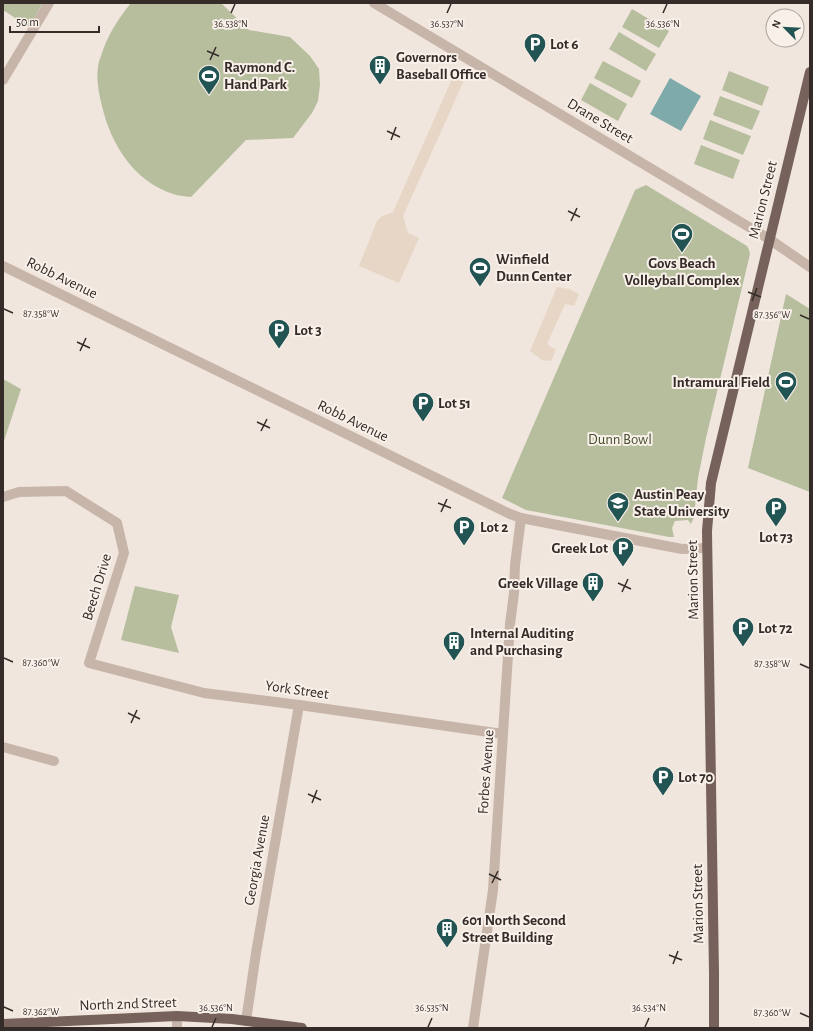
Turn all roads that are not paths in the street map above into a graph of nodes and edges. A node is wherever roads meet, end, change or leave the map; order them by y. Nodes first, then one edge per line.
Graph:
1 (49, 3) edge
2 (374, 3) edge
3 (810, 72) edge
4 (3, 80) edge
5 (769, 239) junction
6 (3, 266) edge
7 (810, 267) edge
8 (3, 498) edge
9 (521, 518) junction
10 (707, 548) junction
11 (89, 663) joint
12 (299, 705) junction
13 (503, 734) junction
14 (3, 747) edge
15 (54, 761) dead end
16 (177, 1016) junction
17 (246, 1021) junction
18 (3, 1024) edge
19 (177, 1028) edge
20 (302, 1028) edge
21 (473, 1028) edge
22 (714, 1028) edge

1 - 4 street
2 - 5 street, Drane Street
3 - 5 main road, Marion Street
5 - 7 street, Drane Street
5 - 10 main road, Marion Street
6 - 9 street, Robb Avenue
8 - 11 street, Beech Drive
9 - 10 street, Robb Avenue
9 - 13 street, Forbes Avenue
10 - 22 main road, Marion Street
11 - 12 street, York Street
12 - 13 street, York Street
12 - 17 street, Georgia Avenue
13 - 21 street, Forbes Avenue
14 - 15 street
16 - 17 main road, North 2nd Street
16 - 18 main road, North 2nd Street
16 - 19 street
17 - 20 main road, North 2nd Street

